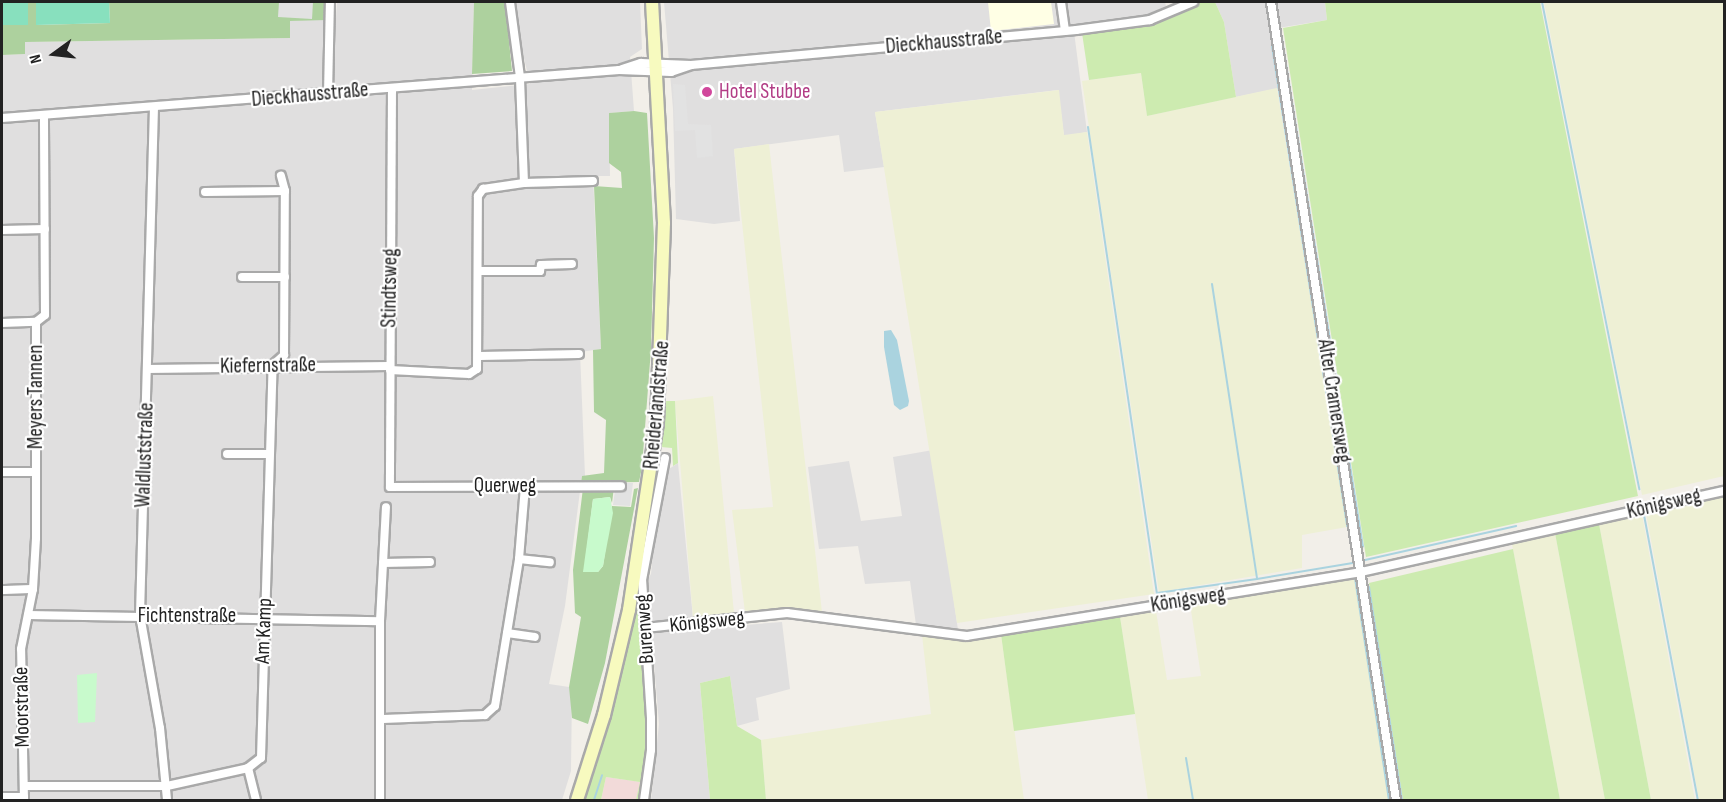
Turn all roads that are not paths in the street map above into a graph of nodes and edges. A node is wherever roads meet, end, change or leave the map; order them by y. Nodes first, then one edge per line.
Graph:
1 (330, 2) edge
2 (510, 2) edge
3 (652, 2) edge
4 (1061, 2) edge
5 (1193, 2) edge
6 (1271, 2) edge
7 (1065, 31) junction
8 (656, 67) junction
9 (520, 77) junction
10 (392, 88) junction
11 (328, 94) junction
12 (154, 107) junction
13 (44, 115) junction
14 (2, 118) edge
15 (281, 176) dead end
16 (593, 181) dead end
17 (524, 183) junction
18 (285, 191) junction
19 (205, 192) dead end
20 (45, 229) junction
21 (2, 230) edge
22 (572, 264) dead end
23 (479, 271) junction
24 (242, 277) dead end
25 (285, 277) junction
26 (36, 322) junction
27 (2, 323) edge
28 (579, 354) dead end
29 (480, 356) junction
30 (273, 365) junction
31 (389, 368) junction
32 (147, 369) junction
33 (227, 454) dead end
34 (269, 454) junction
35 (664, 458) dead end
36 (2, 472) edge
37 (36, 472) junction
38 (525, 486) junction
39 (621, 486) dead end
40 (390, 487) joint
41 (1725, 491) edge
42 (386, 507) dead end
43 (519, 559) junction
44 (430, 562) dead end
45 (550, 562) dead end
46 (383, 563) junction
47 (1361, 572) junction
48 (33, 589) junction
49 (2, 590) edge
50 (28, 615) junction
51 (140, 615) junction
52 (265, 616) junction
53 (380, 621) junction
54 (645, 628) junction
55 (507, 633) junction
56 (535, 637) dead end
57 (383, 719) junction
58 (248, 768) junction
59 (24, 786) junction
60 (167, 786) junction
61 (2, 797) edge
62 (24, 799) edge
63 (167, 801) edge
64 (256, 801) edge
65 (380, 801) edge
66 (577, 801) edge
67 (644, 801) edge
68 (1396, 801) edge

1 - 11 street
2 - 9 street
3 - 8 main road, Rheiderlandstraße
4 - 7 street
5 - 7 street, Dieckhausstraße
6 - 47 street, Alter Cramersweg
7 - 8 street, Dieckhausstraße
8 - 9 street, Dieckhausstraße
8 - 66 main road, Rheiderlandstraße
9 - 10 street, Dieckhausstraße
9 - 17 street
10 - 11 street, Dieckhausstraße
10 - 31 street, Stindtsweg
11 - 12 street, Dieckhausstraße
12 - 13 street, Dieckhausstraße
12 - 32 street, Waldluststraße
13 - 14 street, Dieckhausstraße
13 - 20 street, Meyers Tannen
15 - 18 street, Am Kamp
16 - 17 street
17 - 23 street
18 - 19 street
18 - 25 street, Am Kamp
20 - 21 street
20 - 26 street, Meyers Tannen
22 - 23 street
23 - 29 street
24 - 25 street
25 - 30 street, Am Kamp
26 - 27 street, Meyers Tannen
26 - 37 street, Meyers Tannen
28 - 29 street
29 - 31 street, Kiefernstraße
30 - 31 street, Kiefernstraße
30 - 32 street, Kiefernstraße
30 - 34 street, Am Kamp
31 - 40 street, Stindtsweg
32 - 51 street, Waldluststraße
33 - 34 street
34 - 52 street, Am Kamp
35 - 54 street, Burenweg
36 - 37 street, Meyers Tannen
37 - 48 street, Meyers Tannen
38 - 39 street, Querweg
38 - 40 street, Querweg
38 - 43 street
41 - 47 street, Königsweg
42 - 46 street
43 - 45 street
43 - 55 street
44 - 46 street
46 - 53 street
47 - 54 street, Königsweg
47 - 68 street, Alter Cramersweg
48 - 49 street
48 - 50 street, Meyers Tannen
50 - 51 street, Fichtenstraße
50 - 59 street, Moorstraße
51 - 52 street, Fichtenstraße
51 - 60 street, Waldluststraße
52 - 53 street, Fichtenstraße
52 - 58 street, Am Kamp
53 - 57 street
54 - 67 street, Burenweg
55 - 56 street
55 - 57 street
57 - 65 street
58 - 60 street
58 - 64 street
59 - 60 street
59 - 62 street, Moorstraße
60 - 63 street, Waldluststraße
61 - 62 street

